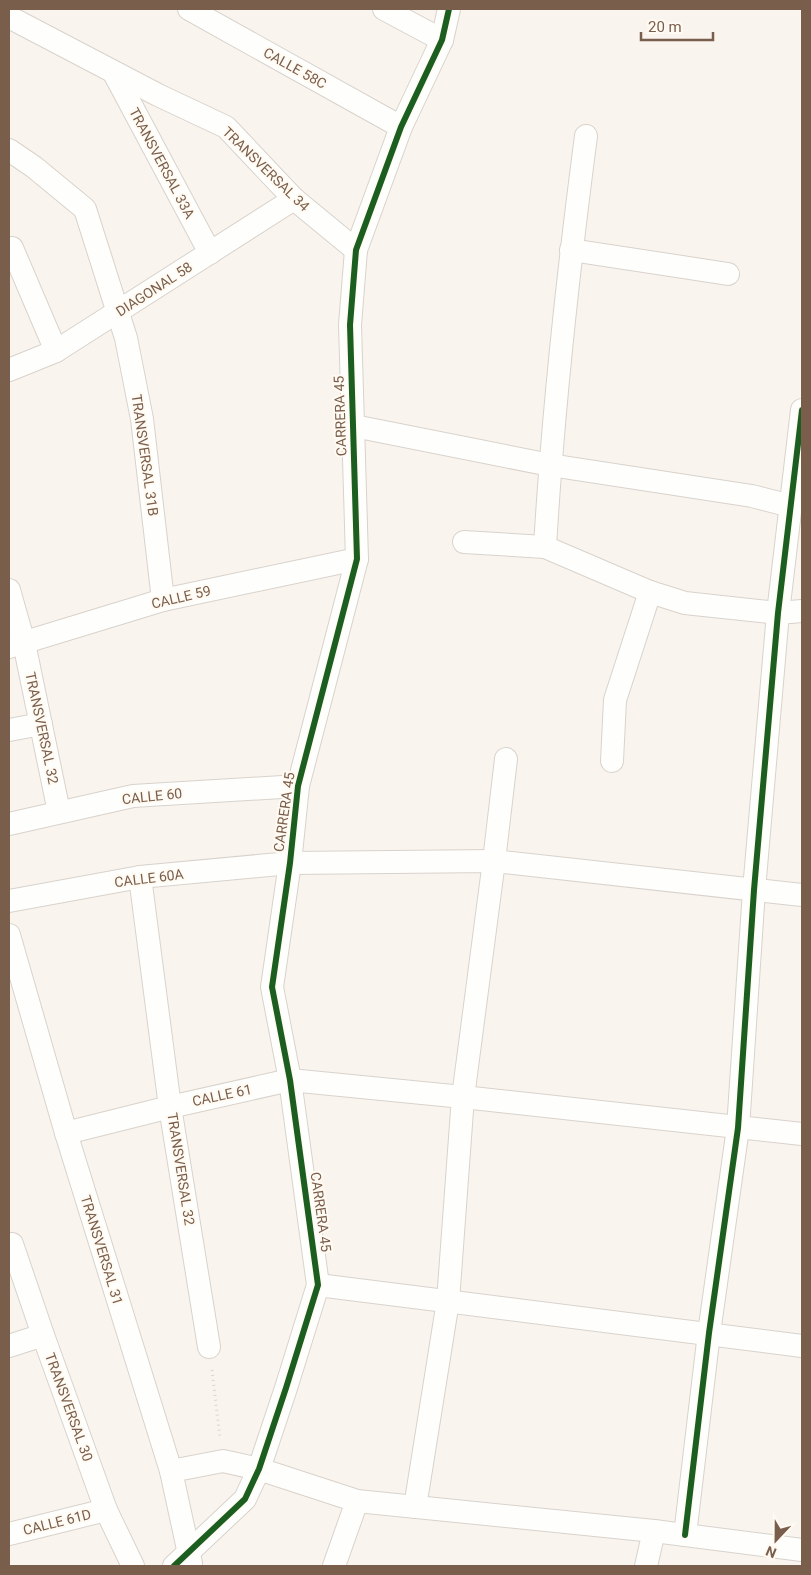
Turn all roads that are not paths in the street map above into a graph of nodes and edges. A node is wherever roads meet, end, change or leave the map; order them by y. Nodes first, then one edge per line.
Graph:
1 (189, 9) edge
2 (384, 9) edge
3 (449, 9) edge
4 (9, 18) edge
5 (442, 40) junction
6 (133, 91) junction
7 (401, 127) junction
8 (586, 136) dead end
9 (9, 150) edge
10 (294, 199) junction
11 (12, 248) dead end
12 (356, 250) junction
13 (571, 250) junction
14 (210, 253) junction
15 (728, 274) dead end
16 (118, 311) junction
17 (56, 351) junction
18 (9, 370) edge
19 (802, 410) edge
20 (354, 426) junction
21 (550, 465) junction
22 (791, 506) junction
23 (464, 542) dead end
24 (545, 547) junction
25 (357, 559) junction
26 (9, 590) edge
27 (650, 592) junction
28 (163, 600) junction
29 (802, 611) edge
30 (778, 613) junction
31 (16, 645) edge
32 (41, 724) junction
33 (9, 730) edge
34 (506, 759) dead end
35 (612, 761) dead end
36 (298, 786) junction
37 (59, 812) junction
38 (9, 824) edge
39 (494, 860) junction
40 (290, 863) junction
41 (140, 877) junction
42 (754, 890) junction
43 (802, 895) edge
44 (9, 901) edge
45 (9, 934) edge
46 (290, 1080) junction
47 (463, 1097) junction
48 (170, 1107) junction
49 (738, 1128) junction
50 (66, 1133) junction
51 (802, 1134) edge
52 (12, 1244) dead end
53 (318, 1285) junction
54 (448, 1301) junction
55 (708, 1333) junction
56 (43, 1335) junction
57 (9, 1346) edge
58 (209, 1346) road end
59 (802, 1346) edge
60 (259, 1469) junction
61 (171, 1471) junction
62 (357, 1501) junction
63 (414, 1507) junction
64 (106, 1510) junction
65 (654, 1531) junction
66 (9, 1534) edge
67 (685, 1535) junction
68 (802, 1550) edge
69 (185, 1561) edge
70 (133, 1566) edge
71 (334, 1566) edge
72 (646, 1566) edge

1 - 7 street, CALLE 58C
2 - 5 street
3 - 5 street, CARRERA 45
4 - 6 street, TRANSVERSAL 33A
5 - 7 street, CARRERA 45
6 - 10 street, TRANSVERSAL 34
6 - 14 street, TRANSVERSAL 33A
7 - 12 street, CARRERA 45
8 - 13 street
9 - 16 street, TRANSVERSAL 31B
10 - 12 street, TRANSVERSAL 34
10 - 14 street, DIAGONAL 58
11 - 17 street
12 - 20 street, CARRERA 45
13 - 15 street
13 - 21 street
14 - 16 street, DIAGONAL 58
16 - 17 street, DIAGONAL 58
16 - 28 street, TRANSVERSAL 31B
17 - 18 street, DIAGONAL 58
19 - 22 street
20 - 21 street
20 - 25 street, CARRERA 45
21 - 22 street
21 - 24 street
22 - 30 street
23 - 24 street
24 - 27 street
25 - 28 street, CALLE 59
25 - 36 street, CARRERA 45
26 - 31 street, TRANSVERSAL 32
27 - 30 street
27 - 35 street
28 - 31 street, CALLE 59
29 - 30 street
30 - 42 street
31 - 32 street, TRANSVERSAL 32
32 - 33 street
32 - 37 street, TRANSVERSAL 32
34 - 39 street
36 - 37 street, CALLE 60
36 - 40 street, CARRERA 45
37 - 38 street, CALLE 60
39 - 40 street, CALLE 60A
39 - 42 street, CALLE 60A
39 - 47 street
40 - 41 street, CALLE 60A
40 - 46 street, CARRERA 45
41 - 44 street, CALLE 60A
41 - 48 street, TRANSVERSAL 32
42 - 43 street, CALLE 60A
42 - 49 street
45 - 50 street, TRANSVERSAL 31
46 - 47 street, CALLE 61
46 - 48 street, CALLE 61
46 - 53 street, CARRERA 45
47 - 49 street, CALLE 61
47 - 54 street
48 - 50 street, CALLE 61
48 - 58 street, TRANSVERSAL 32
49 - 51 street, CALLE 61
49 - 55 street
50 - 61 street, TRANSVERSAL 31
52 - 56 street, TRANSVERSAL 30
53 - 54 street
53 - 60 street, CARRERA 45
54 - 55 street
54 - 63 street
55 - 59 street
55 - 67 street
56 - 57 street
56 - 64 street, TRANSVERSAL 30
60 - 61 street
60 - 62 street
60 - 69 street, CARRERA 45
61 - 69 street, TRANSVERSAL 31
62 - 63 street
62 - 71 street
63 - 65 street
64 - 66 street, CALLE 61D
64 - 70 street, TRANSVERSAL 30
65 - 67 street
65 - 72 street
67 - 68 street

